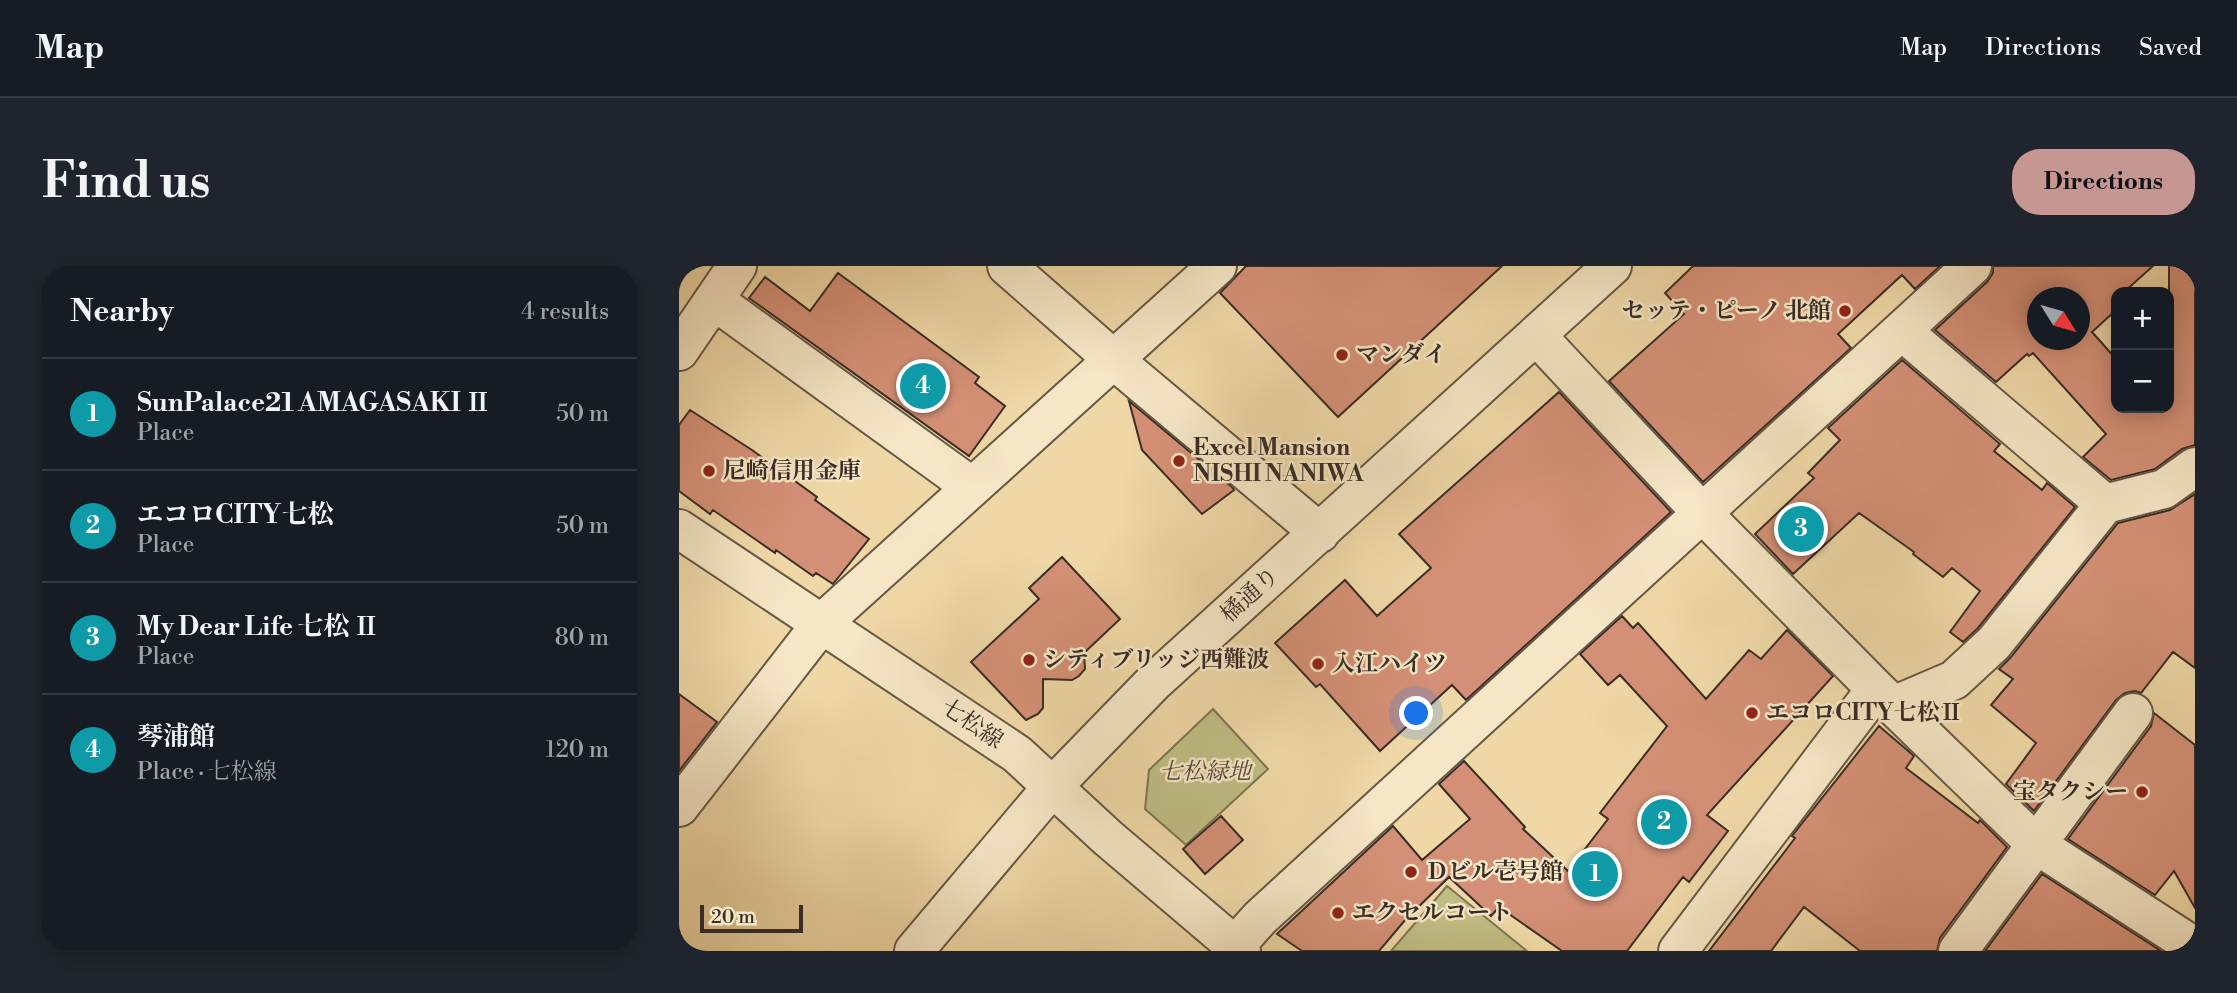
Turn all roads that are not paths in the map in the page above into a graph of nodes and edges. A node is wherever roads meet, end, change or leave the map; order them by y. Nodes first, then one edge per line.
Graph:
1 (737, 266) edge
2 (1007, 266) edge
3 (1217, 266) edge
4 (1612, 266) edge
5 (1972, 266) edge
6 (715, 301) junction
7 (1902, 331) junction
8 (1536, 335) junction
9 (679, 351) edge
10 (1114, 360) junction
11 (2195, 467) edge
12 (972, 487) junction
13 (2105, 504) junction
14 (1703, 514) junction
15 (679, 529) edge
16 (1320, 533) junction
17 (821, 623) junction
18 (1884, 698) junction
19 (2133, 713) dead end
20 (1053, 786) junction
21 (679, 807) edge
22 (2037, 845) junction
23 (2195, 947) edge
24 (1238, 948) edge
25 (914, 951) edge
26 (1678, 951) edge
27 (1958, 951) edge

1 - 6 street
2 - 10 street
3 - 10 street
4 - 8 street, 橘通り
5 - 7 street
6 - 9 street
6 - 12 street
7 - 13 street
7 - 14 street
8 - 14 street
8 - 16 street, 橘通り
10 - 12 street
10 - 16 street
11 - 13 street
12 - 17 street
13 - 18 street
14 - 18 street
14 - 24 street
15 - 17 street, 七松線
16 - 20 street, 橘通り
17 - 20 street, 七松線
17 - 21 street
18 - 22 street
18 - 26 street
19 - 22 street
20 - 24 street, 七松線
20 - 25 street, 橘通り
22 - 23 street
22 - 27 street

